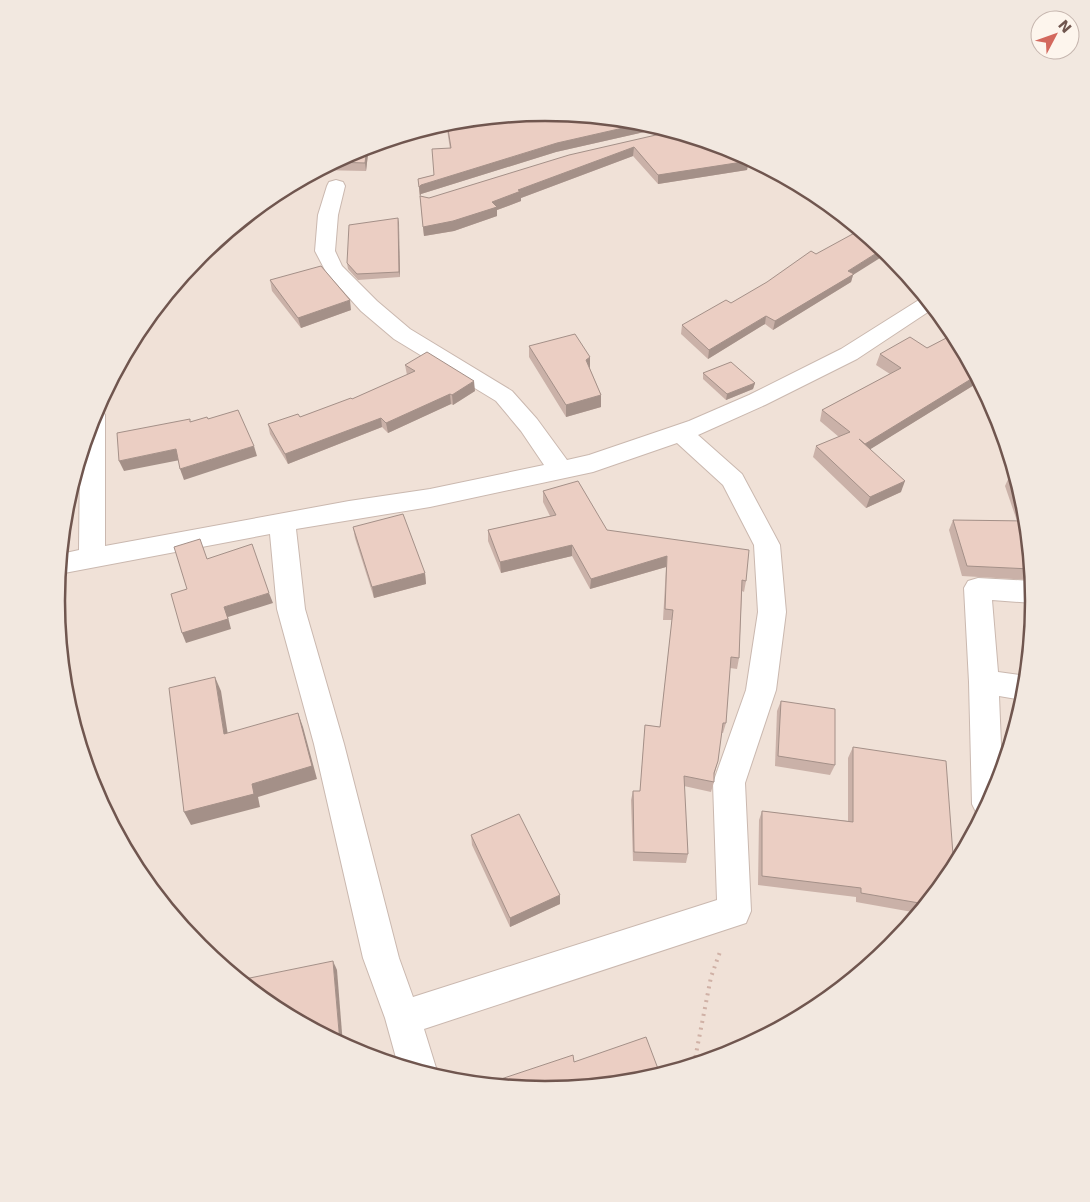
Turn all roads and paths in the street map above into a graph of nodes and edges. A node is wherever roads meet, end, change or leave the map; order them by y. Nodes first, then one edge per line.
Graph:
1 (336, 186) dead end
2 (923, 306) edge
3 (681, 433) junction
4 (93, 440) edge
5 (561, 470) junction
6 (282, 524) junction
7 (92, 559) junction
8 (67, 563) edge
9 (1025, 591) edge
10 (984, 682) junction
11 (1017, 687) edge
12 (987, 786) edge
13 (734, 911) junction
14 (403, 1018) junction
15 (695, 1057) edge
16 (416, 1063) edge

1 - 5 street
2 - 3 street
3 - 5 street
3 - 13 street
4 - 7 street
5 - 6 street
6 - 7 street
6 - 14 street
7 - 8 street
9 - 10 street
10 - 11 street
10 - 12 street
13 - 14 street
13 - 15 path
14 - 16 street

